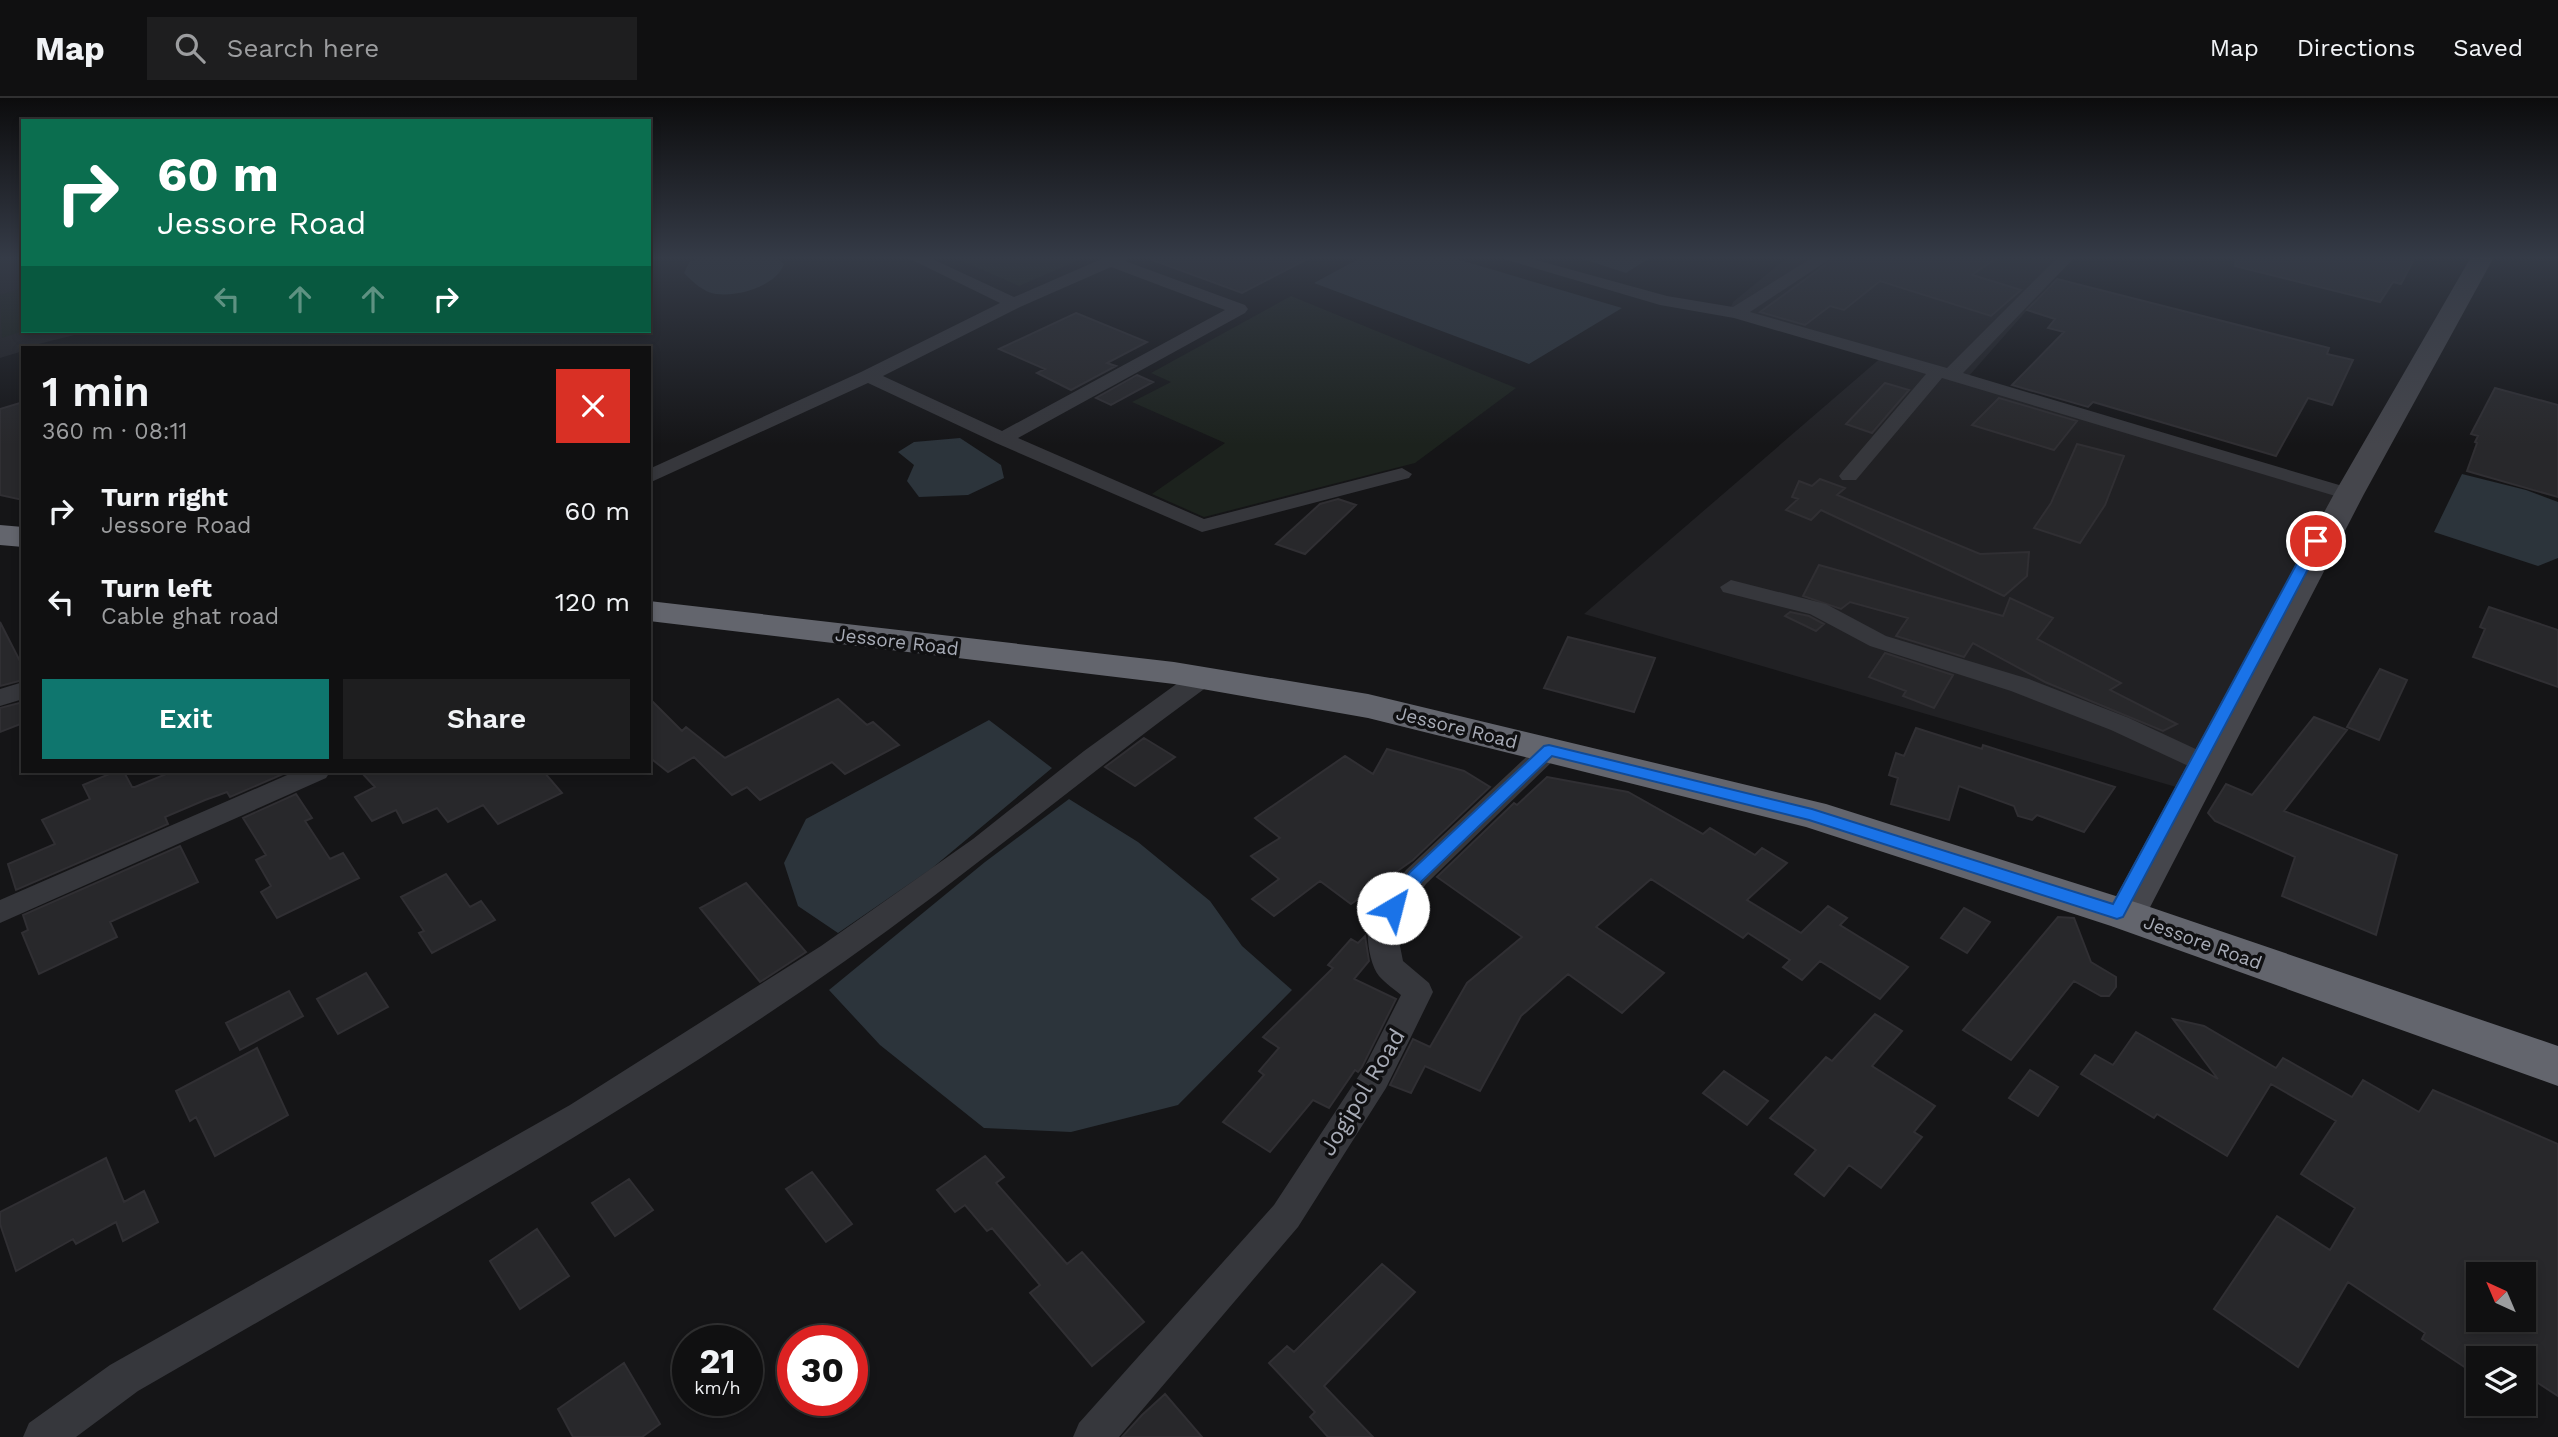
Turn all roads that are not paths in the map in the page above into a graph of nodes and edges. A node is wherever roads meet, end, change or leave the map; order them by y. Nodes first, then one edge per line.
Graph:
1 (981, 319) edge
2 (1220, 319) edge
3 (1758, 319) edge
4 (2001, 319) edge
5 (2442, 319) edge
6 (2447, 319) edge
7 (1943, 374) junction
8 (868, 376) junction
9 (1003, 439) junction
10 (1402, 474) dead end
11 (651, 476) edge
12 (1849, 476) dead end
13 (2346, 493) junction
14 (0, 535) edge
15 (21, 537) edge
16 (1731, 587) dead end
17 (657, 616) edge
18 (1202, 678) junction
19 (21, 691) edge
20 (0, 698) edge
21 (1549, 750) junction
22 (2202, 762) junction
23 (315, 773) edge
24 (0, 912) edge
25 (2122, 914) junction
26 (2558, 1066) edge
27 (43, 1437) edge
28 (1093, 1437) edge

1 - 8 street
2 - 9 street
3 - 7 street
4 - 7 street
5 - 13 street
6 - 13 street
7 - 12 street
7 - 13 street
8 - 9 street
8 - 11 street
9 - 10 street
13 - 22 street
14 - 15 highway
16 - 22 street
17 - 18 highway, Jessore Road
18 - 21 highway, Jessore Road
18 - 27 street
19 - 20 street
21 - 25 highway, Jessore Road
21 - 28 street, Jogipol Road
22 - 25 street
23 - 24 street
25 - 26 highway, Jessore Road

